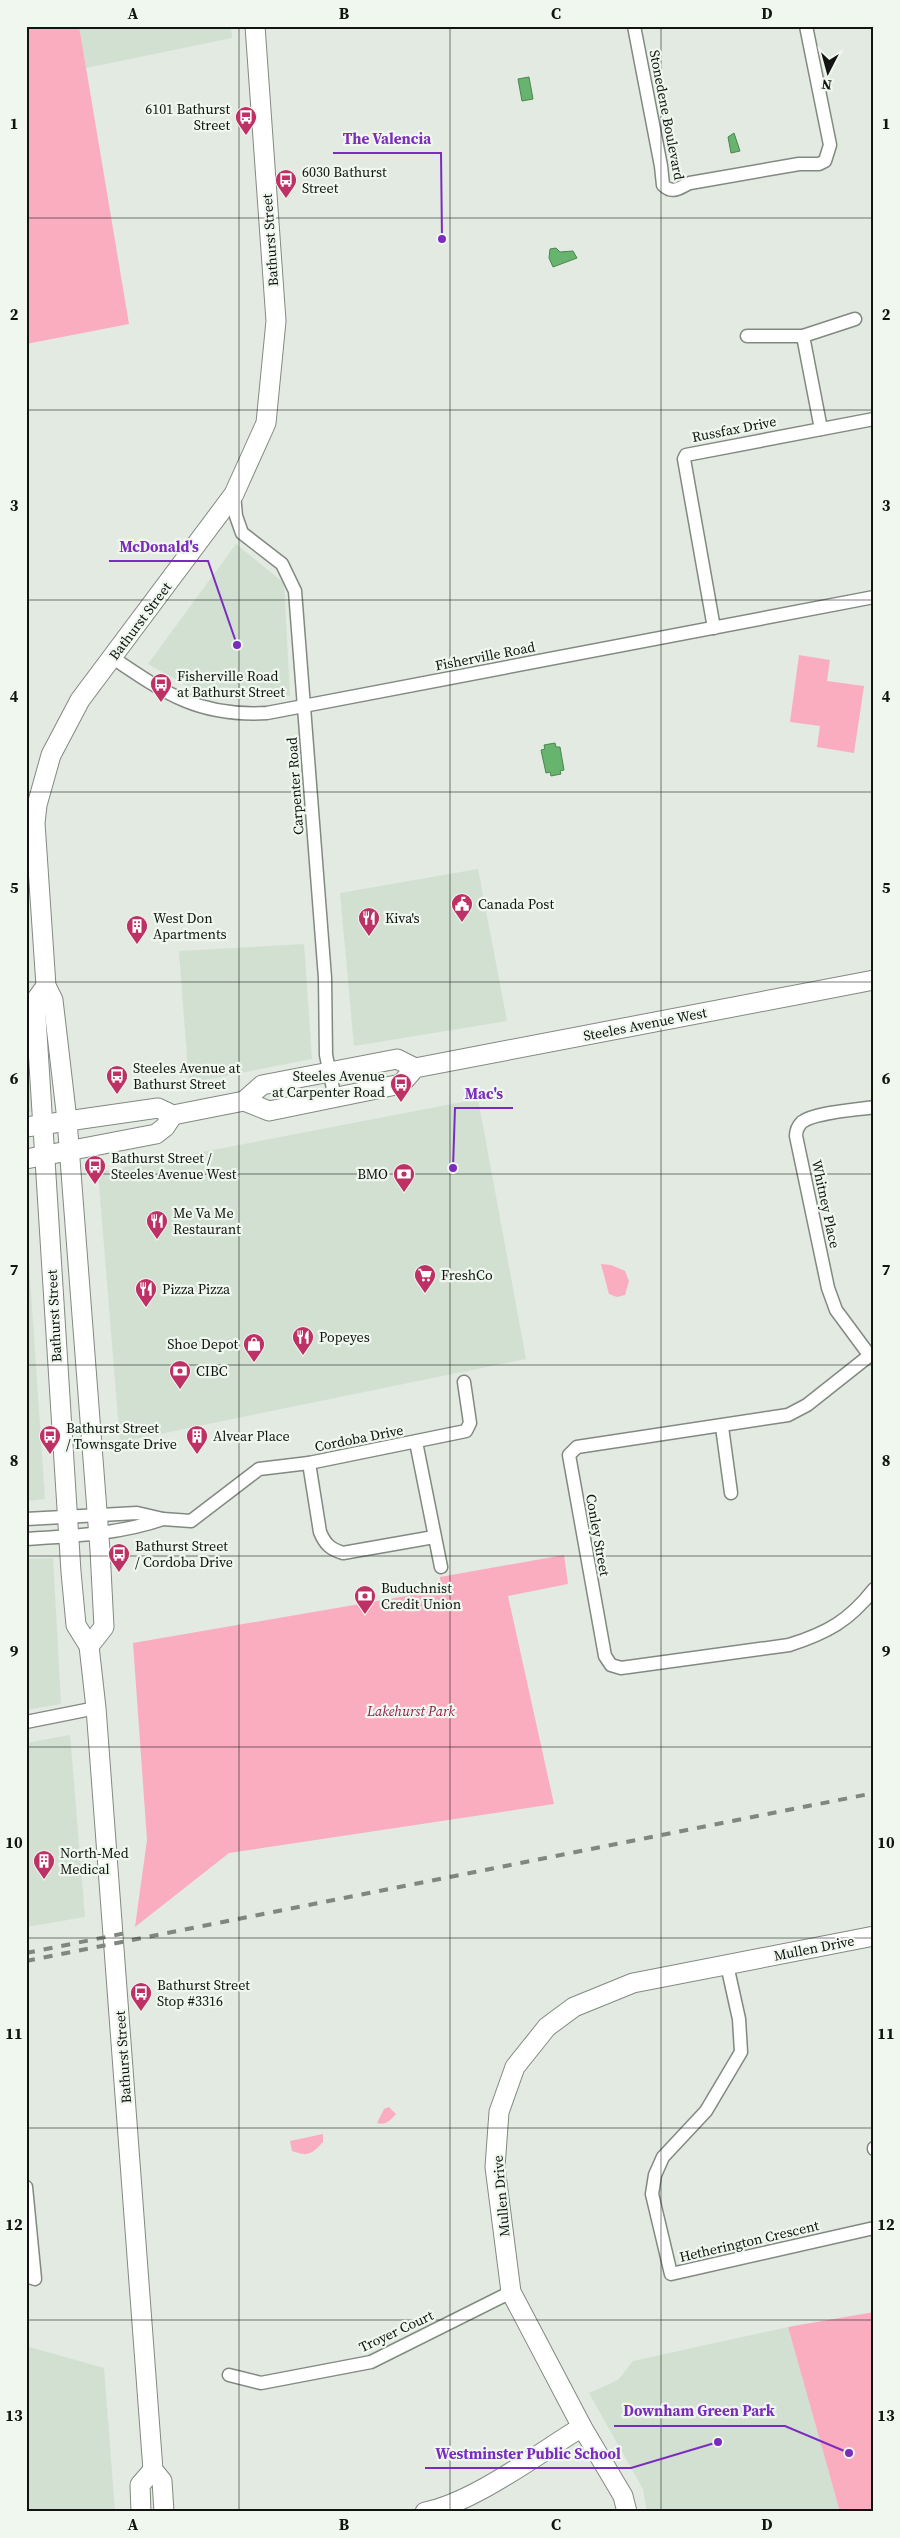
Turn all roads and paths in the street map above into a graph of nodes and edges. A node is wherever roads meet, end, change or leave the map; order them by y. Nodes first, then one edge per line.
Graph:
1 (255, 26) edge
2 (634, 26) edge
3 (806, 26) edge
4 (855, 319) dead end
5 (747, 336) dead end
6 (803, 336) junction
7 (874, 419) edge
8 (821, 429) junction
9 (234, 494) junction
10 (874, 598) edge
11 (714, 628) junction
12 (113, 658) junction
13 (304, 705) junction
14 (32, 804) edge
15 (874, 980) edge
16 (46, 986) junction
17 (415, 1068) junction
18 (329, 1074) junction
19 (335, 1098) junction
20 (244, 1101) junction
21 (874, 1107) edge
22 (173, 1115) junction
23 (67, 1120) junction
24 (35, 1126) edge
25 (69, 1151) junction
26 (35, 1157) edge
27 (872, 1354) edge
28 (464, 1382) dead end
29 (722, 1427) junction
30 (416, 1442) junction
31 (308, 1463) junction
32 (731, 1494) dead end
33 (26, 1519) edge
34 (163, 1520) junction
35 (98, 1523) junction
36 (68, 1526) junction
37 (434, 1537) junction
38 (26, 1539) edge
39 (441, 1567) dead end
40 (874, 1589) edge
41 (90, 1646) junction
42 (96, 1708) junction
43 (26, 1722) edge
44 (874, 1936) edge
45 (728, 1965) junction
46 (26, 2187) edge
47 (874, 2228) edge
48 (31, 2278) edge
49 (511, 2292) junction
50 (229, 2375) dead end
51 (582, 2427) junction
52 (153, 2470) junction
53 (141, 2512) edge
54 (164, 2512) edge
55 (425, 2512) edge
56 (627, 2512) edge

1 - 9 main road, Bathurst Street
2 - 3 street, Stonedene Boulevard
4 - 6 street
5 - 6 street
6 - 8 street
7 - 8 street, Russfax Drive
8 - 11 street, Russfax Drive
9 - 12 main road, Bathurst Street
9 - 13 street, Carpenter Road
10 - 11 street, Fisherville Road
11 - 13 street, Fisherville Road
12 - 13 street, Fisherville Road
12 - 14 main road, Bathurst Street
13 - 18 street, Carpenter Road
14 - 16 main road, Bathurst Street
15 - 17 main road, Steeles Avenue West
16 - 23 main road, Bathurst Street
16 - 24 main road, Bathurst Street
17 - 18 main road
17 - 19 main road
18 - 19 street, Carpenter Road
18 - 20 main road
19 - 20 main road
20 - 22 main road
21 - 27 street, Whitney Place
22 - 23 main road
22 - 25 main road
23 - 24 main road
23 - 25 main road, Bathurst Street
24 - 26 main road, Bathurst Street
25 - 26 main road
25 - 35 main road, Bathurst Street
26 - 36 main road, Bathurst Street
27 - 29 street, Conley Street
28 - 30 street, Cordoba Drive
29 - 32 street
29 - 40 street, Conley Street
30 - 31 street, Cordoba Drive
30 - 37 street
31 - 34 street, Cordoba Drive
31 - 37 street
33 - 36 street
34 - 35 street, Cordoba Drive
34 - 35 street, Cordoba Drive
35 - 36 street
35 - 36 street
35 - 41 main road, Bathurst Street
36 - 38 street
36 - 41 main road, Bathurst Street
37 - 39 street
41 - 42 main road, Bathurst Street
42 - 43 street
42 - 52 main road, Bathurst Street
44 - 45 main road, Mullen Drive
45 - 47 street, Hetherington Crescent
45 - 49 main road, Mullen Drive
46 - 48 street
49 - 50 street, Troyer Court
49 - 51 main road, Mullen Drive
51 - 55 main road
51 - 56 main road, Mullen Drive
52 - 53 main road
52 - 54 main road, Bathurst Street

